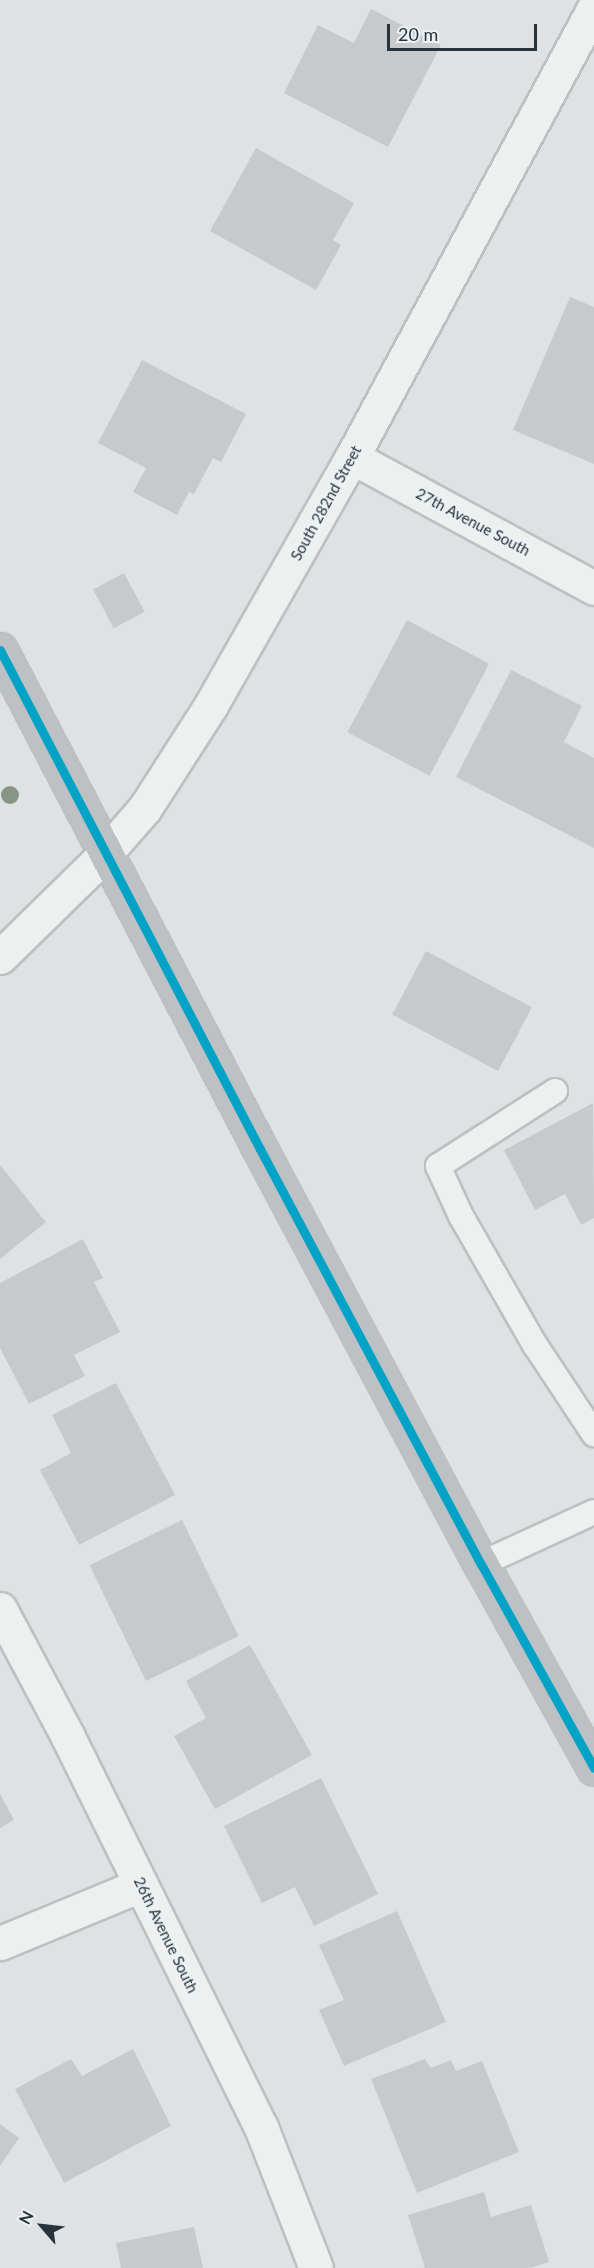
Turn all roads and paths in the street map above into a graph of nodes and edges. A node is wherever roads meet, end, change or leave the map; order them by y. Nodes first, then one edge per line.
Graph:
1 (594, 8) edge
2 (352, 458) junction
3 (594, 588) edge
4 (0, 651) edge
5 (104, 855) junction
6 (0, 957) edge
7 (555, 1091) dead end
8 (594, 1434) edge
9 (594, 1512) edge
10 (481, 1564) junction
11 (0, 1609) edge
12 (594, 1768) edge
13 (141, 1885) junction
14 (0, 1943) edge
15 (316, 2268) edge

1 - 2 street, South 282nd Street
2 - 3 street, 27th Avenue South
2 - 5 street, South 282nd Street
4 - 5 main road
5 - 6 street, South 282nd Street
5 - 10 main road
7 - 8 lane
9 - 10 lane
10 - 12 main road
11 - 13 street, 26th Avenue South
13 - 14 street
13 - 15 street, 26th Avenue South

